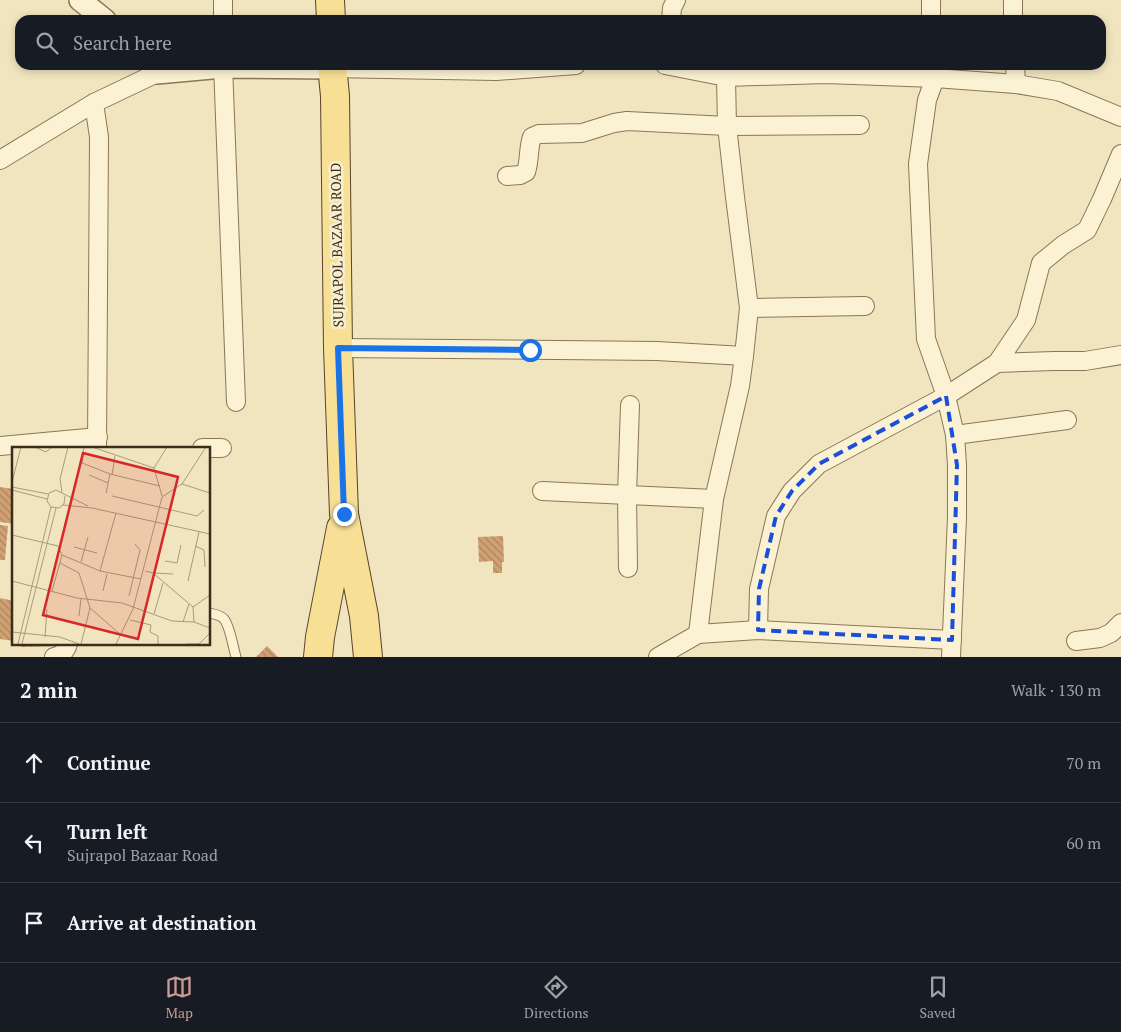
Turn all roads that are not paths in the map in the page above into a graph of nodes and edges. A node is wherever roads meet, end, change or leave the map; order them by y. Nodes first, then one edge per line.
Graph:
1 (80, 0) edge
2 (223, 0) edge
3 (330, 0) edge
4 (343, 0) edge
5 (931, 0) edge
6 (1013, 0) edge
7 (99, 15) edge
8 (223, 15) edge
9 (331, 15) edge
10 (343, 15) edge
11 (930, 15) edge
12 (1013, 15) edge
13 (152, 70) edge
14 (223, 70) edge
15 (338, 70) edge
16 (456, 70) edge
17 (509, 70) edge
18 (692, 70) edge
19 (1015, 70) edge
20 (934, 71) edge
21 (726, 77) junction
22 (1016, 84) junction
23 (94, 103) junction
24 (1121, 117) edge
25 (860, 125) dead end
26 (727, 126) junction
27 (1121, 154) edge
28 (0, 160) edge
29 (507, 176) dead end
30 (865, 306) dead end
31 (748, 308) junction
32 (338, 348) junction
33 (1121, 355) edge
34 (744, 356) junction
35 (997, 363) junction
36 (946, 396) junction
37 (236, 402) dead end
38 (630, 405) dead end
39 (1067, 420) dead end
40 (955, 435) junction
41 (98, 442) edge
42 (0, 446) edge
43 (210, 448) edge
44 (222, 448) dead end
45 (542, 491) dead end
46 (627, 495) junction
47 (714, 499) junction
48 (344, 514) junction
49 (628, 568) dead end
50 (210, 613) edge
51 (1121, 623) edge
52 (758, 630) junction
53 (698, 634) junction
54 (1076, 641) dead end
55 (68, 644) edge
56 (952, 649) edge
57 (54, 657) edge
58 (236, 657) edge
59 (318, 657) edge
60 (368, 657) edge
61 (658, 657) edge

1 - 7 street
2 - 8 street
3 - 9 main road
4 - 10 main road
5 - 11 street
6 - 12 street
13 - 23 street
14 - 37 street
15 - 32 main road, SUJRAPOL BAZAAR ROAD
16 - 17 street
18 - 21 street
19 - 22 street
20 - 21 street
20 - 22 street
20 - 36 street
21 - 26 street
22 - 24 street
23 - 28 street
23 - 41 street
25 - 26 street
26 - 29 street
26 - 31 street
27 - 35 street
30 - 31 street
31 - 34 street
32 - 34 street
32 - 48 main road, SUJRAPOL BAZAAR ROAD
33 - 35 street
34 - 47 street
35 - 36 street
36 - 40 street
36 - 52 street
38 - 46 street
39 - 40 street
40 - 56 street
41 - 42 street
43 - 44 street
45 - 46 street
46 - 47 street
46 - 49 street
47 - 53 street
48 - 59 main road, SUJRAPOL BAZAAR ROAD
48 - 60 main road, SUJRAPOL BAZAAR ROAD
50 - 58 lane
51 - 54 street
52 - 53 street
52 - 56 street
53 - 61 street
55 - 57 street

